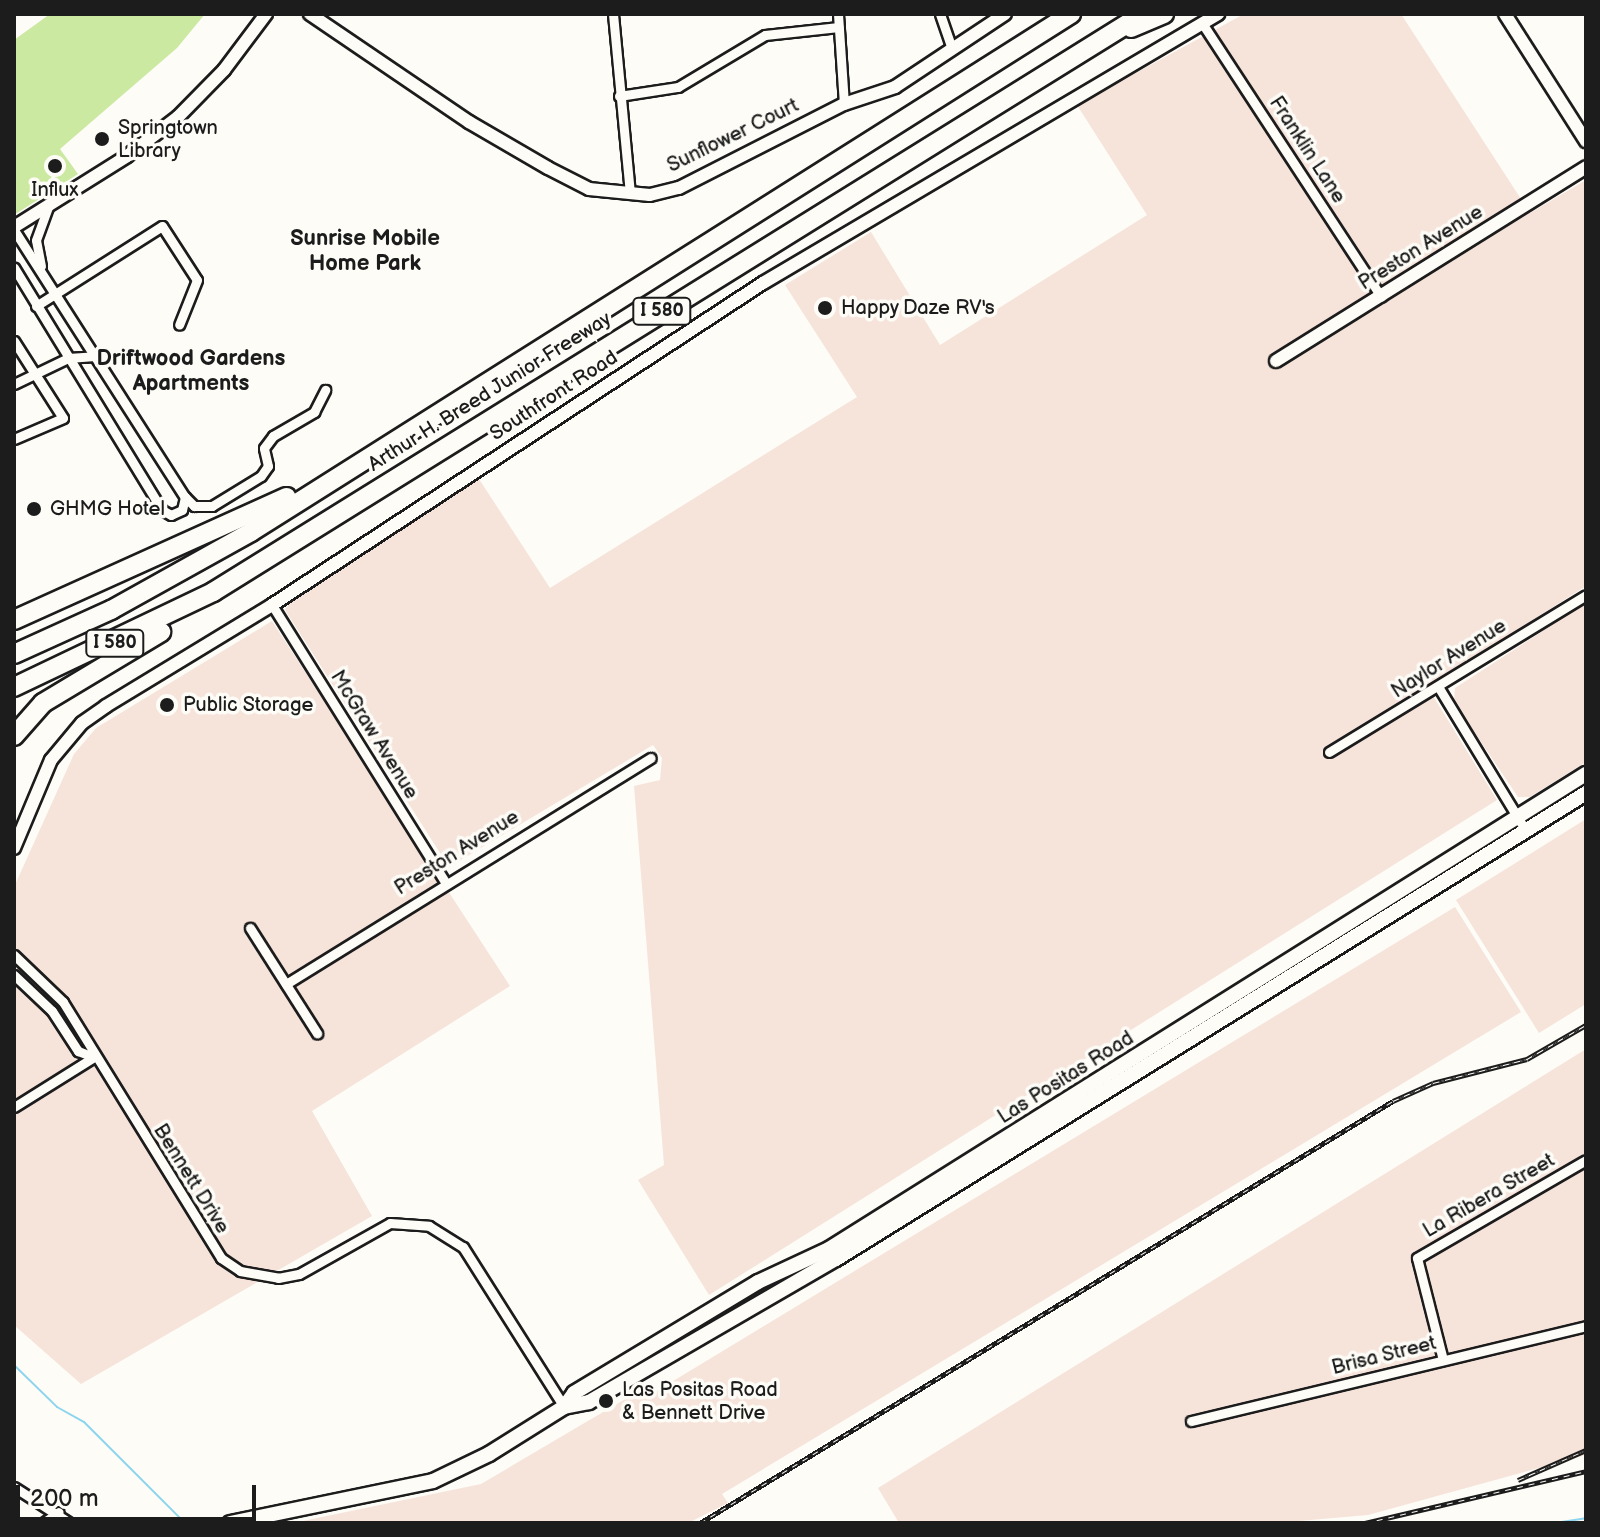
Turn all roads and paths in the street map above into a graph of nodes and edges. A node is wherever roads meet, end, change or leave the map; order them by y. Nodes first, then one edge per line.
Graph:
1 (266, 14) edge
2 (310, 14) edge
3 (613, 14) edge
4 (838, 14) edge
5 (940, 14) edge
6 (1005, 14) edge
7 (1052, 14) edge
8 (1071, 14) edge
9 (1143, 14) edge
10 (1164, 14) edge
11 (1218, 14) edge
12 (1505, 14) edge
13 (1202, 23) junction
14 (839, 27) junction
15 (1113, 32) junction
16 (1033, 38) junction
17 (952, 49) junction
18 (619, 96) junction
19 (844, 104) junction
20 (1586, 141) edge
21 (1586, 167) edge
22 (630, 193) junction
23 (49, 205) junction
24 (14, 228) edge
25 (14, 268) edge
26 (14, 275) edge
27 (44, 277) junction
28 (24, 286) junction
29 (55, 294) junction
30 (1381, 297) junction
31 (36, 306) junction
32 (179, 325) dead end
33 (14, 341) edge
34 (95, 356) junction
35 (68, 358) junction
36 (1276, 361) dead end
37 (35, 375) junction
38 (14, 384) edge
39 (325, 390) dead end
40 (14, 439) edge
41 (372, 454) junction
42 (185, 497) junction
43 (213, 592) junction
44 (1586, 595) edge
45 (272, 605) junction
46 (14, 620) edge
47 (14, 654) edge
48 (14, 687) edge
49 (1439, 688) junction
50 (14, 736) edge
51 (1329, 752) dead end
52 (651, 758) dead end
53 (1586, 774) edge
54 (1586, 793) edge
55 (1518, 817) junction
56 (1526, 831) junction
57 (14, 848) edge
58 (446, 883) junction
59 (250, 928) dead end
60 (14, 955) edge
61 (14, 975) edge
62 (286, 984) junction
63 (317, 1033) dead end
64 (94, 1057) junction
65 (14, 1107) edge
66 (1586, 1160) edge
67 (1586, 1326) edge
68 (1443, 1360) junction
69 (564, 1407) junction
70 (1191, 1421) dead end
71 (14, 1487) edge
72 (59, 1512) junction
73 (43, 1523) edge
74 (70, 1523) edge
75 (230, 1523) edge

1 - 23 street
2 - 22 street, Sunflower Court
3 - 18 street
4 - 14 street
5 - 17 street
6 - 17 street, Sunflower Court
7 - 16 highway
8 - 16 highway, Arthur H. Breed Junior Freeway / I 580
9 - 15 highway, Arthur H. Breed Junior Freeway / I 580
10 - 15 highway
11 - 13 street, Southfront Road
12 - 20 street
13 - 30 street, Franklin Lane
13 - 45 street, Southfront Road
14 - 18 street
14 - 19 street
15 - 43 highway, Arthur H. Breed Junior Freeway / I 580
16 - 41 highway, Arthur H. Breed Junior Freeway / I 580
17 - 19 street, Sunflower Court
18 - 22 street
19 - 22 street, Sunflower Court
21 - 30 street, Preston Avenue
23 - 24 street
23 - 27 street
24 - 27 street
25 - 28 street
26 - 28 street
27 - 29 street
28 - 31 street
29 - 31 street
29 - 32 street
29 - 34 street
30 - 36 street, Preston Avenue
31 - 35 street
33 - 37 street
34 - 35 street
34 - 42 street
35 - 37 street
35 - 42 street
37 - 38 street
37 - 40 street
39 - 42 street
41 - 46 highway
41 - 47 highway, Arthur H. Breed Junior Freeway / I 580
43 - 48 highway, Arthur H. Breed Junior Freeway / I 580
43 - 50 highway
44 - 49 street, Naylor Avenue
45 - 57 street, Southfront Road
45 - 58 street, McGraw Avenue
49 - 51 street, Naylor Avenue
49 - 55 street
52 - 58 street, Preston Avenue
53 - 55 main road, Las Positas Road
54 - 56 main road, Las Positas Road
55 - 56 street
55 - 69 main road, Las Positas Road
56 - 69 main road, Las Positas Road
58 - 62 street, Preston Avenue
59 - 62 street
60 - 64 street, Bennett Drive
61 - 64 street, Bennett Drive
62 - 63 street
64 - 65 street
64 - 69 street, Bennett Drive
66 - 68 street, La Ribera Street
67 - 68 street, Brisa Street
68 - 70 street, Brisa Street
69 - 75 main road, Las Positas Road
71 - 72 street
72 - 73 street
72 - 74 street

